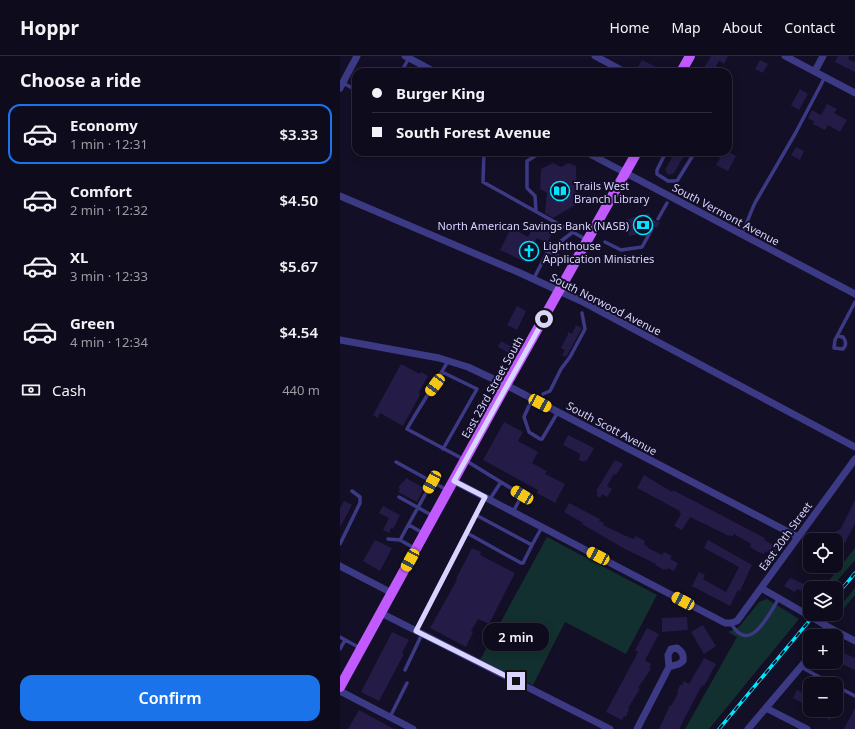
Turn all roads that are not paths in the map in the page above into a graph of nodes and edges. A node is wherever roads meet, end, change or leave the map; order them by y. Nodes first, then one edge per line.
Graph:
1 (357, 56) edge
2 (595, 56) edge
3 (785, 56) edge
4 (823, 56) edge
5 (407, 57) edge
6 (688, 57) edge
7 (403, 68) edge
8 (428, 68) edge
9 (618, 68) edge
10 (683, 68) edge
11 (815, 71) junction
12 (825, 77) junction
13 (341, 85) edge
14 (352, 89) edge
15 (855, 93) edge
16 (484, 156) edge
17 (535, 156) edge
18 (594, 156) edge
19 (635, 156) edge
20 (664, 156) edge
21 (693, 156) edge
22 (626, 173) junction
23 (340, 196) edge
24 (667, 203) dead end
25 (536, 211) junction
26 (658, 219) dead end
27 (652, 229) dead end
28 (572, 232) junction
29 (741, 234) junction
30 (588, 240) junction
31 (605, 242) dead end
32 (548, 250) junction
33 (575, 265) junction
34 (533, 280) junction
35 (559, 292) junction
36 (855, 294) edge
37 (855, 302) edge
38 (582, 313) dead end
39 (838, 336) dead end
40 (340, 340) edge
41 (448, 361) junction
42 (442, 372) junction
43 (506, 385) junction
44 (543, 394) dead end
45 (532, 399) junction
46 (558, 412) junction
47 (855, 447) edge
48 (443, 449) junction
49 (855, 459) edge
50 (465, 460) junction
51 (396, 462) dead end
52 (454, 481) junction
53 (432, 482) junction
54 (500, 482) junction
55 (352, 491) dead end
56 (448, 491) junction
57 (399, 497) dead end
58 (487, 498) junction
59 (418, 508) junction
60 (513, 512) junction
61 (476, 515) junction
62 (434, 517) junction
63 (408, 525) junction
64 (542, 527) junction
65 (467, 533) junction
66 (424, 534) junction
67 (798, 538) junction
68 (388, 539) dead end
69 (400, 540) junction
70 (340, 544) edge
71 (532, 545) junction
72 (416, 549) junction
73 (340, 566) edge
74 (761, 588) junction
75 (392, 593) junction
76 (779, 598) junction
77 (381, 613) junction
78 (731, 623) junction
79 (832, 629) edge
80 (419, 632) junction
81 (843, 634) edge
82 (340, 637) edge
83 (345, 640) junction
84 (855, 640) edge
85 (361, 648) junction
86 (340, 649) edge
87 (803, 665) edge
88 (669, 667) dead end
89 (801, 667) junction
90 (405, 670) dead end
91 (819, 677) edge
92 (407, 683) dead end
93 (341, 685) edge
94 (843, 690) edge
95 (855, 696) edge
96 (766, 708) junction
97 (390, 717) junction
98 (413, 729) edge
99 (610, 729) edge
100 (637, 729) edge
101 (748, 729) edge
102 (807, 729) edge

1 - 13 street
2 - 9 street
3 - 11 street
4 - 11 street
5 - 7 lane
5 - 8 street
6 - 10 main road
11 - 12 street
12 - 15 street
12 - 29 lane
13 - 14 lane
16 - 25 lane
17 - 25 lane
18 - 22 street, South Vermont Avenue
19 - 22 main road, East 23rd Street South
20 - 21 lane
22 - 29 street, South Vermont Avenue
22 - 30 main road, East 23rd Street South
23 - 34 street, South Norwood Avenue
24 - 26 lane
25 - 28 lane
27 - 31 lane
28 - 30 lane
28 - 32 lane
29 - 36 street, South Vermont Avenue
30 - 33 main road, East 23rd Street South
32 - 33 lane
32 - 34 lane
33 - 35 main road, East 23rd Street South
34 - 35 street, South Norwood Avenue
35 - 43 main road, East 23rd Street South
35 - 47 street, South Norwood Avenue
37 - 39 lane
38 - 44 lane
40 - 41 street, South Scott Avenue
41 - 42 lane
41 - 43 street, South Scott Avenue
42 - 48 lane
42 - 48 lane
43 - 45 street, South Scott Avenue
43 - 50 main road, East 23rd Street South
45 - 46 street, South Scott Avenue
45 - 46 lane
46 - 67 street, South Scott Avenue
48 - 50 lane
49 - 67 street, East 20th Street
50 - 52 main road, East 23rd Street South
50 - 54 lane
51 - 53 lane
52 - 56 main road, East 23rd Street South
52 - 58 street
53 - 56 lane
53 - 59 lane
54 - 58 lane
54 - 60 lane
55 - 70 lane
56 - 62 main road, East 23rd Street South
57 - 59 lane
58 - 60 street
58 - 61 lane
59 - 62 lane
59 - 63 lane
60 - 64 street
61 - 65 lane
61 - 71 lane
62 - 66 main road, East 23rd Street South
63 - 66 lane
63 - 69 lane
64 - 71 lane
64 - 78 street
65 - 71 lane
65 - 80 lane
66 - 72 main road, East 23rd Street South
67 - 74 street, East 20th Street
68 - 69 lane
69 - 72 lane
72 - 75 main road, East 23rd Street South
73 - 75 street
74 - 76 street
74 - 78 street, East 20th Street
75 - 77 main road, East 23rd Street South
76 - 78 lane
76 - 79 street
77 - 80 street
77 - 85 main road, East 23rd Street South
80 - 90 lane
80 - 99 street
81 - 84 street
82 - 83 lane
83 - 85 lane
83 - 86 lane
85 - 93 main road, East 23rd Street South
87 - 89 street
88 - 100 street
89 - 91 lane
89 - 96 street
92 - 97 lane
93 - 97 street
94 - 95 lane
96 - 101 street
96 - 102 street
97 - 98 street

